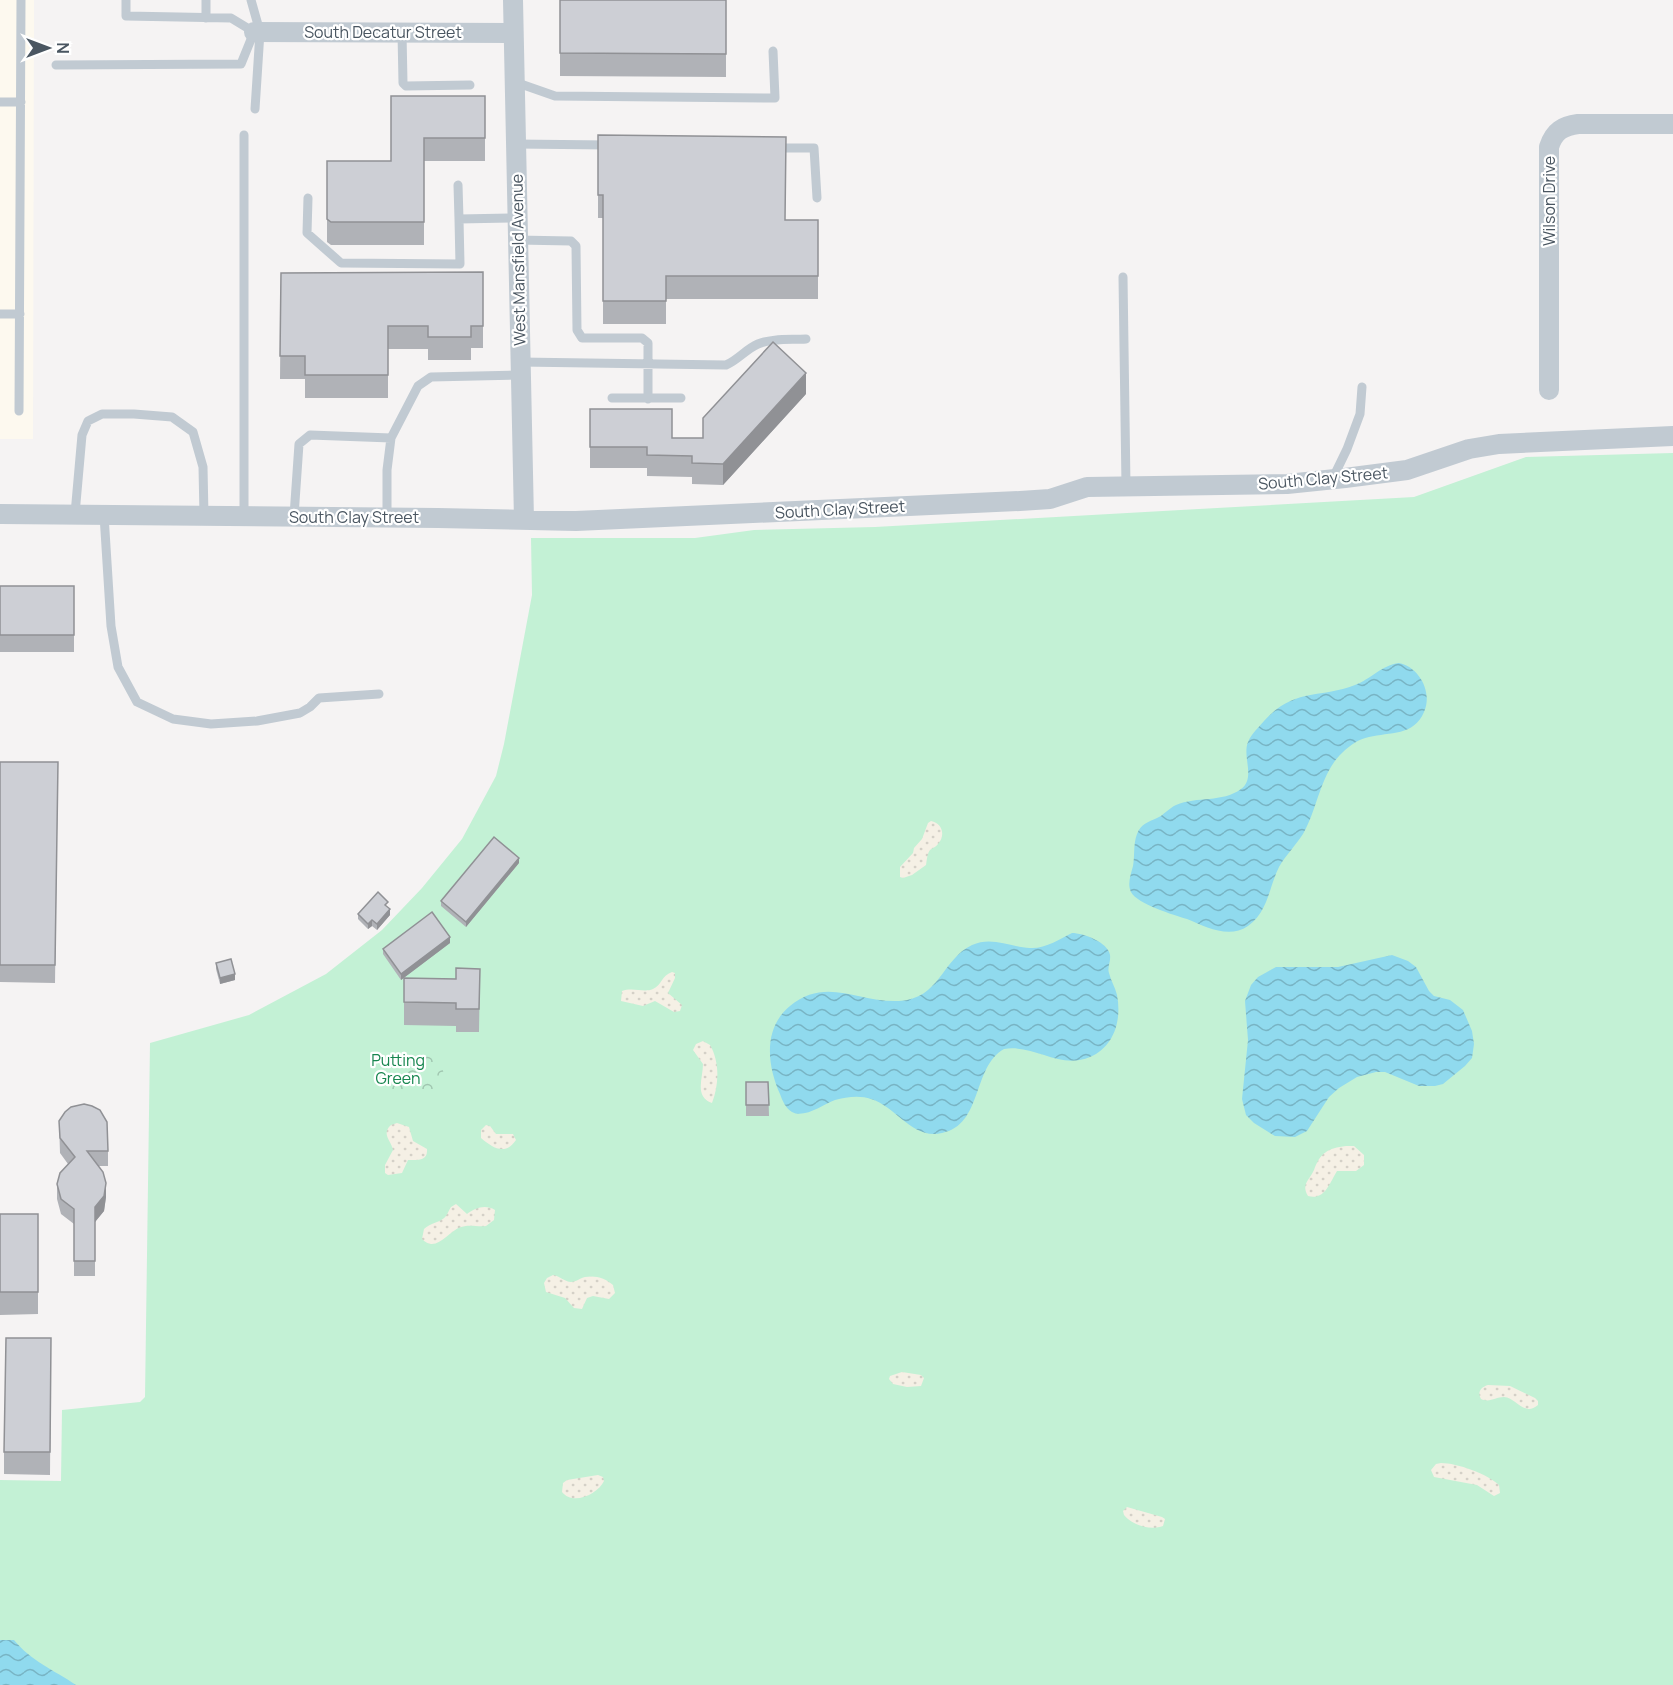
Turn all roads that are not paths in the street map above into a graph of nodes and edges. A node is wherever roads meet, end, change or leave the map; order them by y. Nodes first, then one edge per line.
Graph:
1 (21, 0) edge
2 (126, 0) edge
3 (206, 0) edge
4 (251, 0) edge
5 (513, 0) edge
6 (206, 18) junction
7 (257, 32) junction
8 (402, 33) junction
9 (513, 33) junction
10 (773, 51) dead end
11 (56, 65) dead end
12 (514, 81) junction
13 (470, 85) dead end
14 (0, 102) edge
15 (21, 102) junction
16 (255, 109) dead end
17 (1673, 124) edge
18 (244, 135) dead end
19 (515, 144) junction
20 (619, 145) edge
21 (760, 148) edge
22 (458, 185) dead end
23 (308, 198) dead end
24 (817, 198) dead end
25 (517, 218) junction
26 (459, 219) junction
27 (517, 240) junction
28 (1124, 277) dead end
29 (0, 314) edge
30 (20, 314) junction
31 (806, 339) dead end
32 (648, 364) junction
33 (520, 369) junction
34 (1362, 387) dead end
35 (1549, 390) dead end
36 (612, 398) dead end
37 (681, 398) dead end
38 (648, 399) junction
39 (19, 411) dead end
40 (1673, 436) edge
41 (391, 438) junction
42 (1332, 480) junction
43 (1126, 486) junction
44 (0, 514) edge
45 (75, 514) junction
46 (104, 515) junction
47 (204, 516) junction
48 (244, 516) junction
49 (294, 516) junction
50 (387, 517) junction
51 (524, 520) junction
52 (379, 694) dead end

1 - 15 lane
2 - 6 lane
3 - 6 lane
4 - 7 lane
5 - 9 street, West Mansfield Avenue
6 - 7 lane
7 - 8 street, South Decatur Street
7 - 11 lane
7 - 16 lane
8 - 9 street, South Decatur Street
8 - 13 lane
9 - 12 street, West Mansfield Avenue
10 - 12 lane
12 - 19 street, West Mansfield Avenue
14 - 15 lane
15 - 30 lane
17 - 35 street, Wilson Drive
18 - 48 lane
19 - 20 lane
19 - 25 street, West Mansfield Avenue
21 - 24 lane
22 - 26 lane
23 - 26 lane
25 - 26 lane
25 - 27 street, West Mansfield Avenue
27 - 32 lane
27 - 33 street, West Mansfield Avenue
28 - 43 lane
29 - 30 lane
30 - 39 lane
31 - 32 lane
32 - 33 lane
32 - 38 lane
33 - 41 lane
33 - 51 street, West Mansfield Avenue
34 - 42 lane
36 - 38 lane
37 - 38 lane
40 - 42 street, South Clay Street
41 - 49 lane
41 - 50 lane
42 - 43 street, South Clay Street
43 - 51 street, South Clay Street
44 - 45 street, South Clay Street
45 - 46 street, South Clay Street
45 - 47 lane
46 - 47 street, South Clay Street
46 - 52 lane
47 - 48 street, South Clay Street
48 - 49 street, South Clay Street
49 - 50 street, South Clay Street
50 - 51 street, South Clay Street

